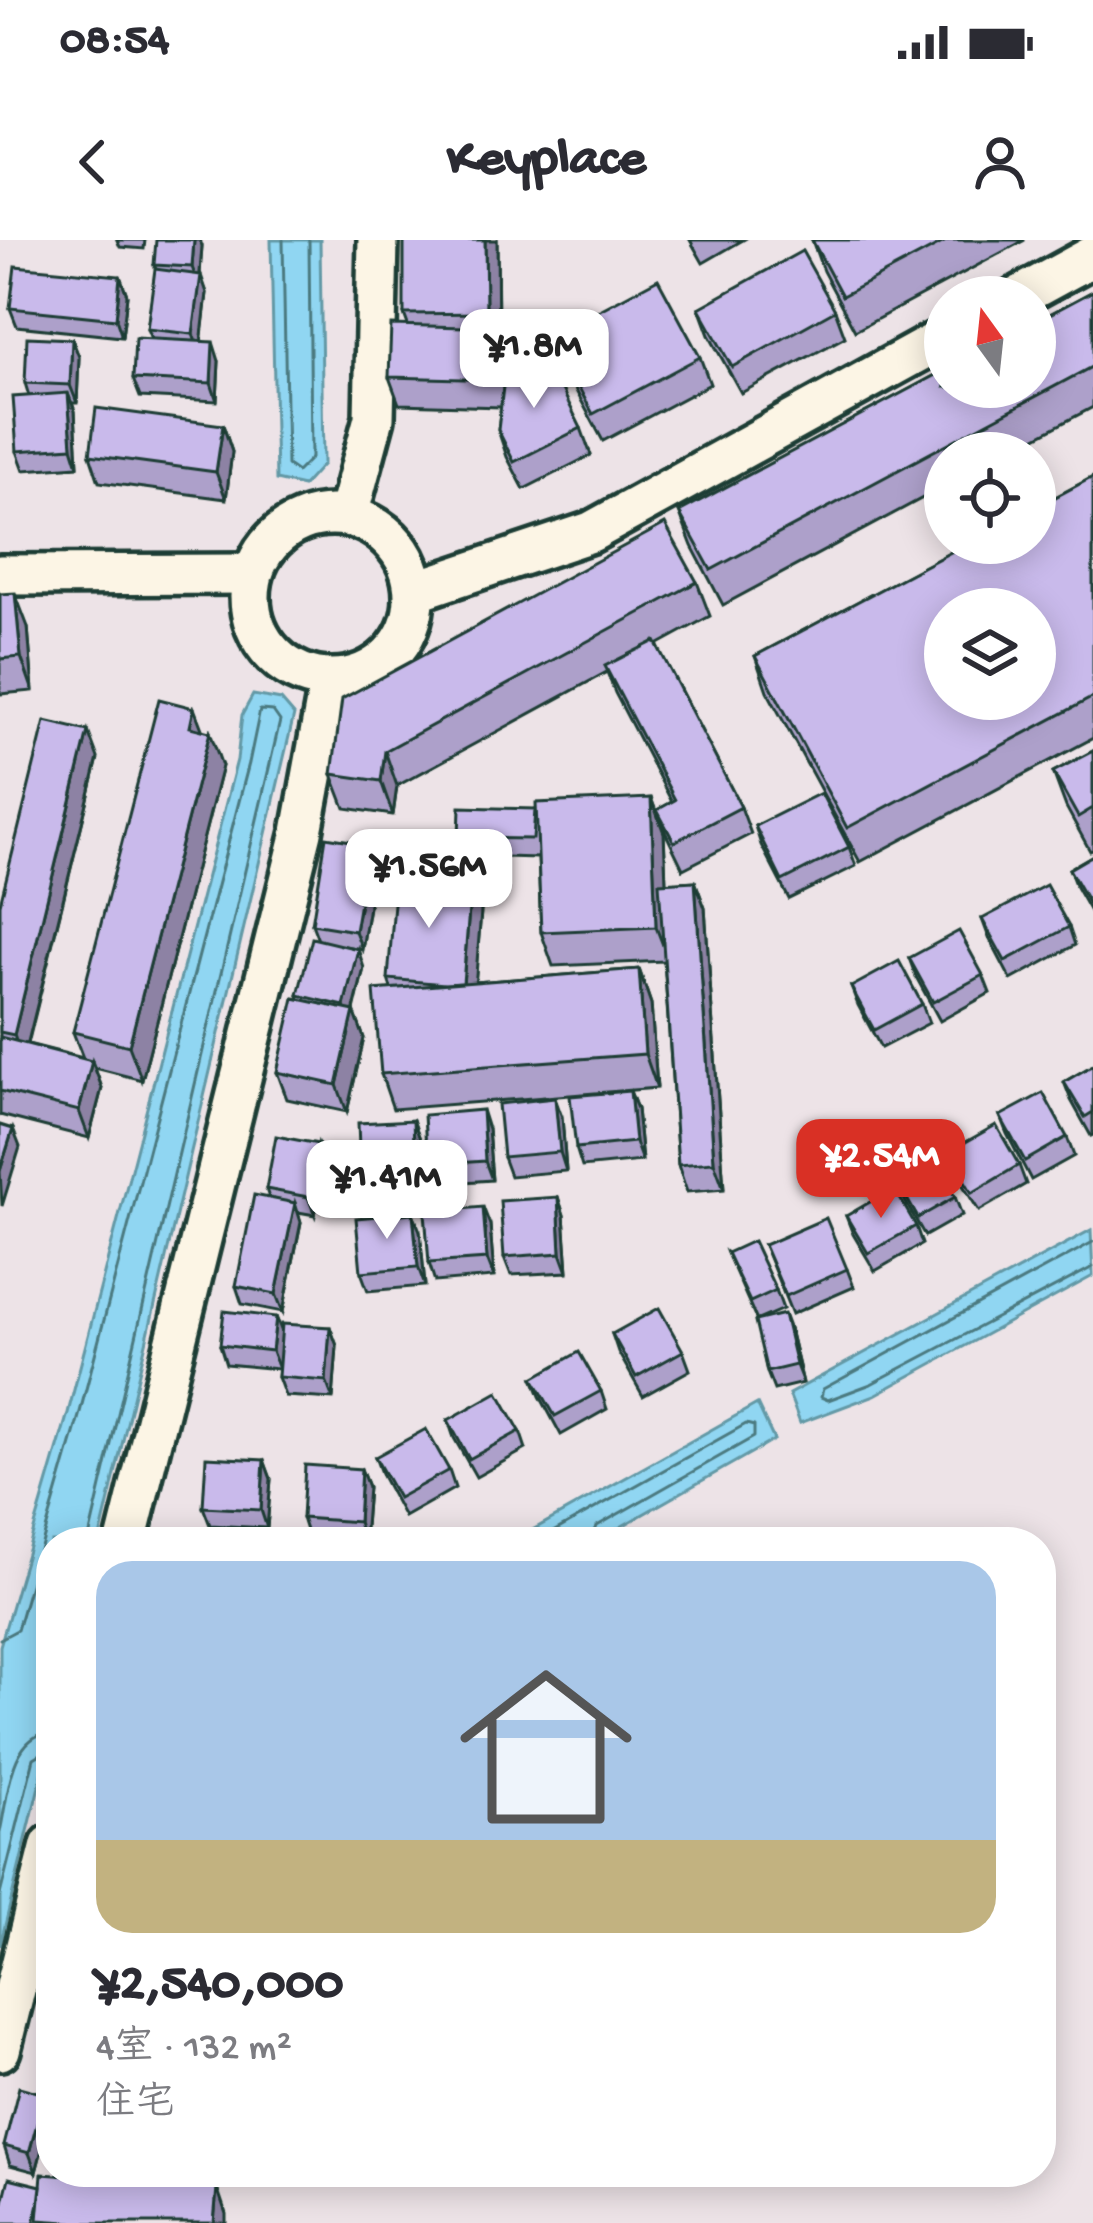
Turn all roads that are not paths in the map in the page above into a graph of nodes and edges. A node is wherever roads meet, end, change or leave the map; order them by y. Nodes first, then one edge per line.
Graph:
1 (378, 240) edge
2 (1093, 256) edge
3 (1056, 276) edge
4 (924, 349) edge
5 (349, 515) junction
6 (252, 574) junction
7 (0, 575) edge
8 (415, 591) junction
9 (330, 680) junction
10 (130, 1527) edge
11 (36, 1905) edge
12 (0, 2050) edge

1 - 5 street
2 - 3 street
4 - 8 street
5 - 6 street
5 - 8 street
6 - 7 street
6 - 9 street
8 - 9 street
9 - 10 street
11 - 12 street

